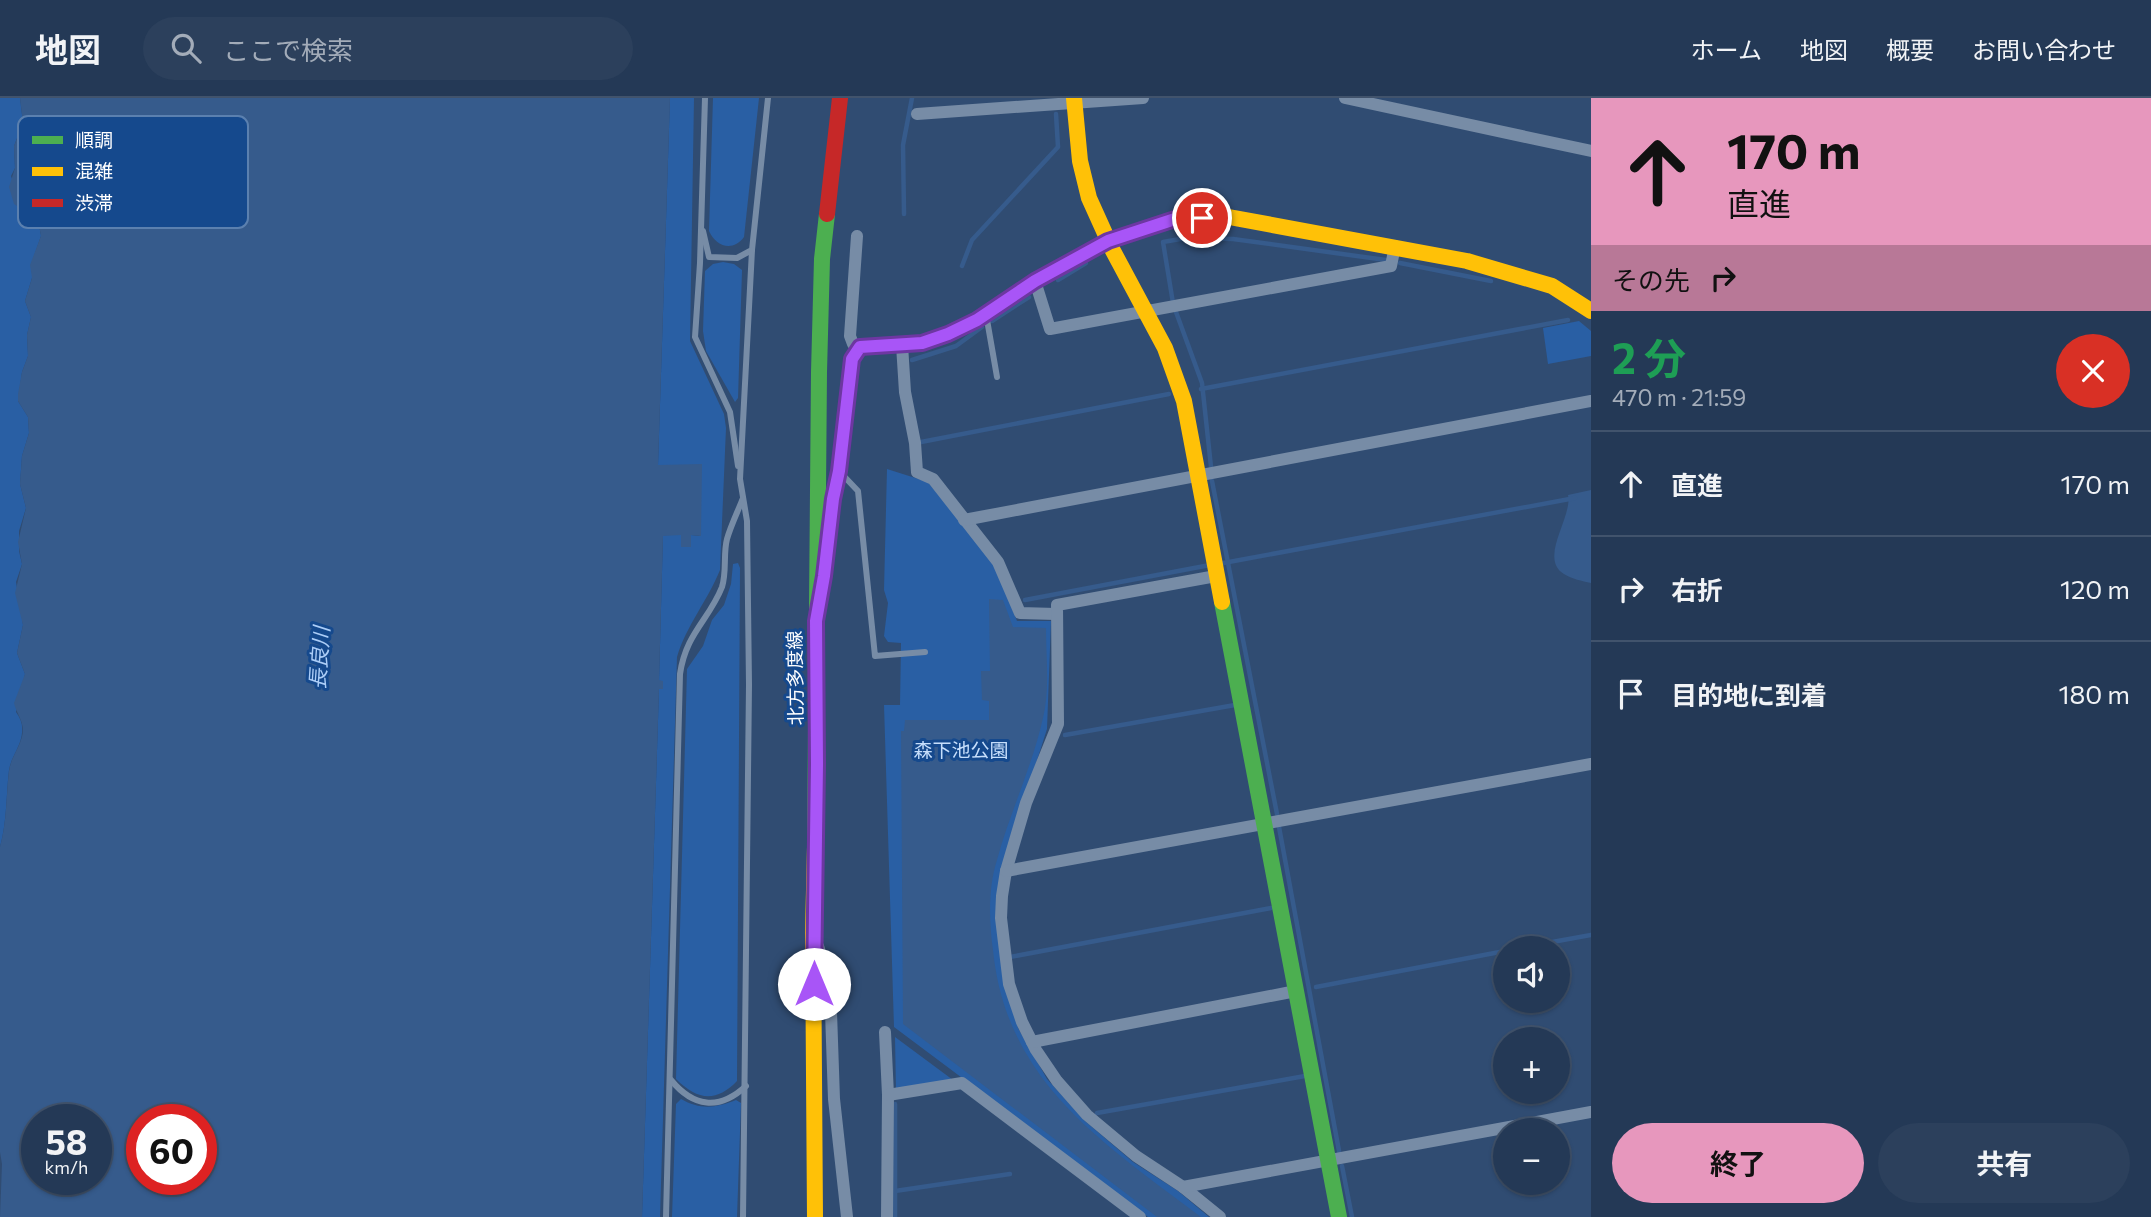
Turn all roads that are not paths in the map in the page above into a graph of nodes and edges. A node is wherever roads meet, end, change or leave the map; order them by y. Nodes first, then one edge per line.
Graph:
1 (705, 98) edge
2 (768, 98) edge
3 (840, 98) edge
4 (1143, 98) edge
5 (1345, 98) edge
6 (1074, 101) edge
7 (968, 104) edge
8 (917, 114) dead end
9 (1591, 151) edge
10 (701, 222) junction
11 (857, 236) dead end
12 (1108, 241) junction
13 (1395, 246) junction
14 (752, 250) junction
15 (1035, 281) junction
16 (1147, 312) junction
17 (1591, 312) edge
18 (986, 314) junction
19 (902, 345) junction
20 (860, 347) junction
21 (997, 377) dead end
22 (1591, 401) edge
23 (839, 471) junction
24 (1198, 475) junction
25 (740, 479) junction
26 (743, 498) junction
27 (964, 520) junction
28 (1215, 570) junction
29 (1056, 614) junction
30 (816, 621) junction
31 (925, 652) dead end
32 (1591, 764) edge
33 (1264, 825) junction
34 (1006, 871) junction
35 (813, 933) junction
36 (1296, 991) junction
37 (885, 1032) dead end
38 (1032, 1042) junction
39 (670, 1080) junction
40 (746, 1086) junction
41 (888, 1095) junction
42 (1591, 1112) edge
43 (1329, 1161) junction
44 (1183, 1188) junction
45 (666, 1217) edge
46 (743, 1217) edge
47 (815, 1217) edge
48 (847, 1217) edge
49 (887, 1217) edge
50 (1140, 1217) edge
51 (1220, 1217) edge
52 (1339, 1217) edge

1 - 10 lane
2 - 14 lane
3 - 30 street, 北方多度線
4 - 6 street
5 - 9 street
6 - 7 street
6 - 12 street
7 - 8 street
10 - 14 lane
10 - 25 lane
11 - 20 street
12 - 13 street
12 - 15 street
12 - 16 street
13 - 16 street
13 - 17 street
14 - 25 lane
15 - 16 street
15 - 18 street
16 - 24 street
18 - 19 street
18 - 21 lane
19 - 20 street
19 - 27 street
20 - 23 street
22 - 24 street
23 - 30 street
23 - 31 lane
24 - 27 street
24 - 28 street
25 - 26 lane
26 - 39 lane
26 - 40 lane
27 - 29 street
28 - 29 street
28 - 33 street
29 - 34 street
30 - 35 street, 北方多度線
32 - 33 street
33 - 34 street
33 - 36 street
34 - 38 street
35 - 47 street, 北方多度線
35 - 48 street
36 - 38 street
36 - 43 street
37 - 41 street
38 - 44 street
39 - 40 lane
39 - 45 lane
40 - 46 lane
41 - 49 street
41 - 50 street
42 - 43 street
43 - 44 street
43 - 52 street
44 - 51 street

